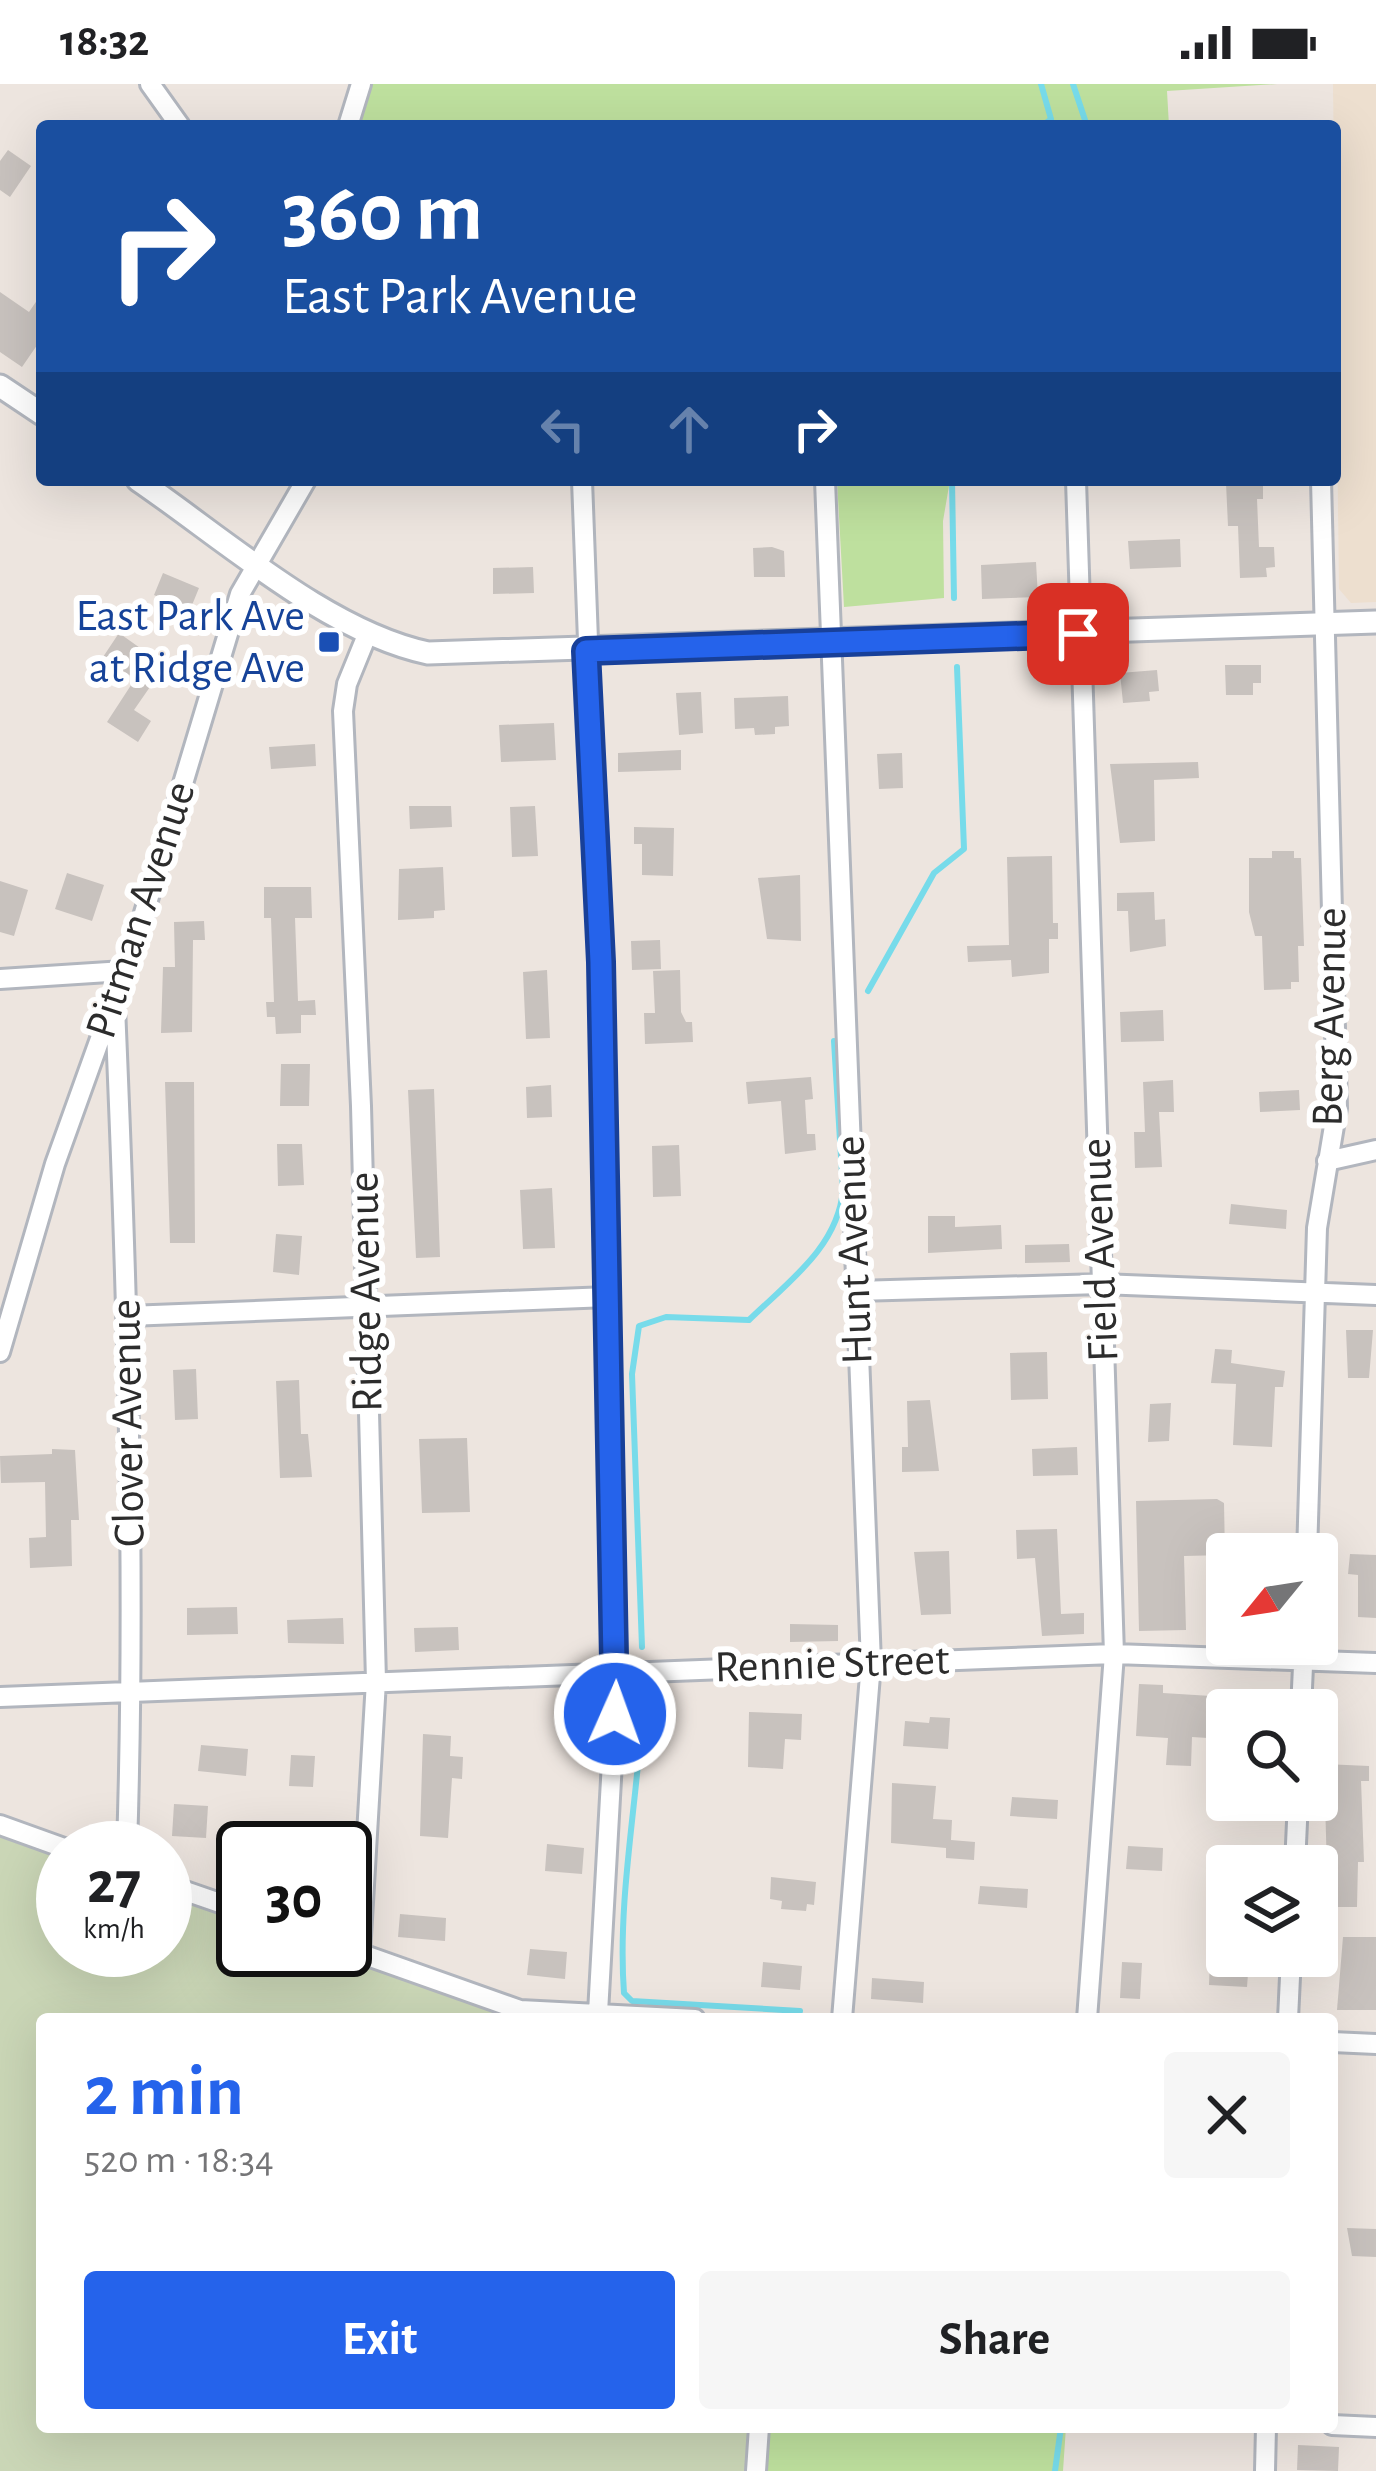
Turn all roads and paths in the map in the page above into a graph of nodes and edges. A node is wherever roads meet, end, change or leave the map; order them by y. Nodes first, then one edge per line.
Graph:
1 (150, 84) edge
2 (361, 84) edge
3 (177, 120) edge
4 (350, 120) edge
5 (0, 386) edge
6 (36, 410) edge
7 (147, 486) edge
8 (302, 486) edge
9 (581, 486) edge
10 (825, 486) edge
11 (1076, 486) edge
12 (1321, 486) edge
13 (256, 560) junction
14 (1376, 622) edge
15 (1326, 623) junction
16 (1078, 634) junction
17 (367, 635) junction
18 (830, 640) junction
19 (586, 651) junction
20 (124, 971) junction
21 (0, 979) edge
22 (115, 998) junction
23 (1376, 1150) edge
24 (1327, 1161) junction
25 (1101, 1284) junction
26 (856, 1291) junction
27 (1316, 1291) junction
28 (1376, 1294) edge
29 (608, 1297) junction
30 (366, 1307) junction
31 (128, 1316) junction
32 (0, 1352) edge
33 (1308, 1533) edge
34 (1206, 1653) edge
35 (1114, 1654) junction
36 (1338, 1657) edge
37 (871, 1663) junction
38 (1376, 1663) edge
39 (617, 1672) junction
40 (376, 1682) junction
41 (131, 1692) junction
42 (0, 1697) edge
43 (128, 1821) edge
44 (364, 1821) edge
45 (0, 1825) edge
46 (36, 1838) edge
47 (372, 1957) edge
48 (1290, 1977) edge
49 (598, 2013) joint
50 (842, 2013) edge
51 (1088, 2013) edge
52 (1288, 2013) edge
53 (1338, 2042) edge
54 (1376, 2044) edge
55 (1338, 2425) edge
56 (1376, 2427) edge
57 (758, 2433) edge
58 (1266, 2433) edge
59 (755, 2471) edge
60 (1265, 2471) edge

1 - 3 street
2 - 4 street
5 - 6 street
7 - 13 street
8 - 13 street, Pitman Avenue
9 - 19 street
10 - 18 street, Hunt Avenue
11 - 16 street, Field Avenue
12 - 15 street, Berg Avenue
13 - 17 street
13 - 20 street, Pitman Avenue
14 - 15 street
15 - 16 street
15 - 24 street, Berg Avenue
16 - 18 street
16 - 25 street, Field Avenue
17 - 19 street
17 - 30 street, Ridge Avenue
18 - 19 street
18 - 26 street, Hunt Avenue
19 - 29 street
20 - 21 street
20 - 22 street, Pitman Avenue
22 - 31 street, Clover Avenue
22 - 32 street, Pitman Avenue
23 - 24 street
24 - 27 street, Berg Avenue
25 - 26 street
25 - 27 street
25 - 35 street, Field Avenue
26 - 37 street, Hunt Avenue
27 - 28 street
27 - 33 street, Berg Avenue
29 - 30 street
29 - 39 street
30 - 31 street
30 - 40 street, Ridge Avenue
31 - 41 street, Clover Avenue
34 - 35 street, Rennie Street
35 - 37 street, Rennie Street
35 - 51 street, Field Avenue
36 - 38 street, Rennie Street
37 - 39 street, Rennie Street
37 - 50 street, Hunt Avenue
39 - 40 street, Rennie Street
39 - 49 street
40 - 41 street, Rennie Street
40 - 44 street, Ridge Avenue
41 - 42 street, Rennie Street
41 - 43 street, Clover Avenue
45 - 46 street
47 - 49 street
48 - 52 street
53 - 54 street
55 - 56 street
57 - 59 street
58 - 60 street

